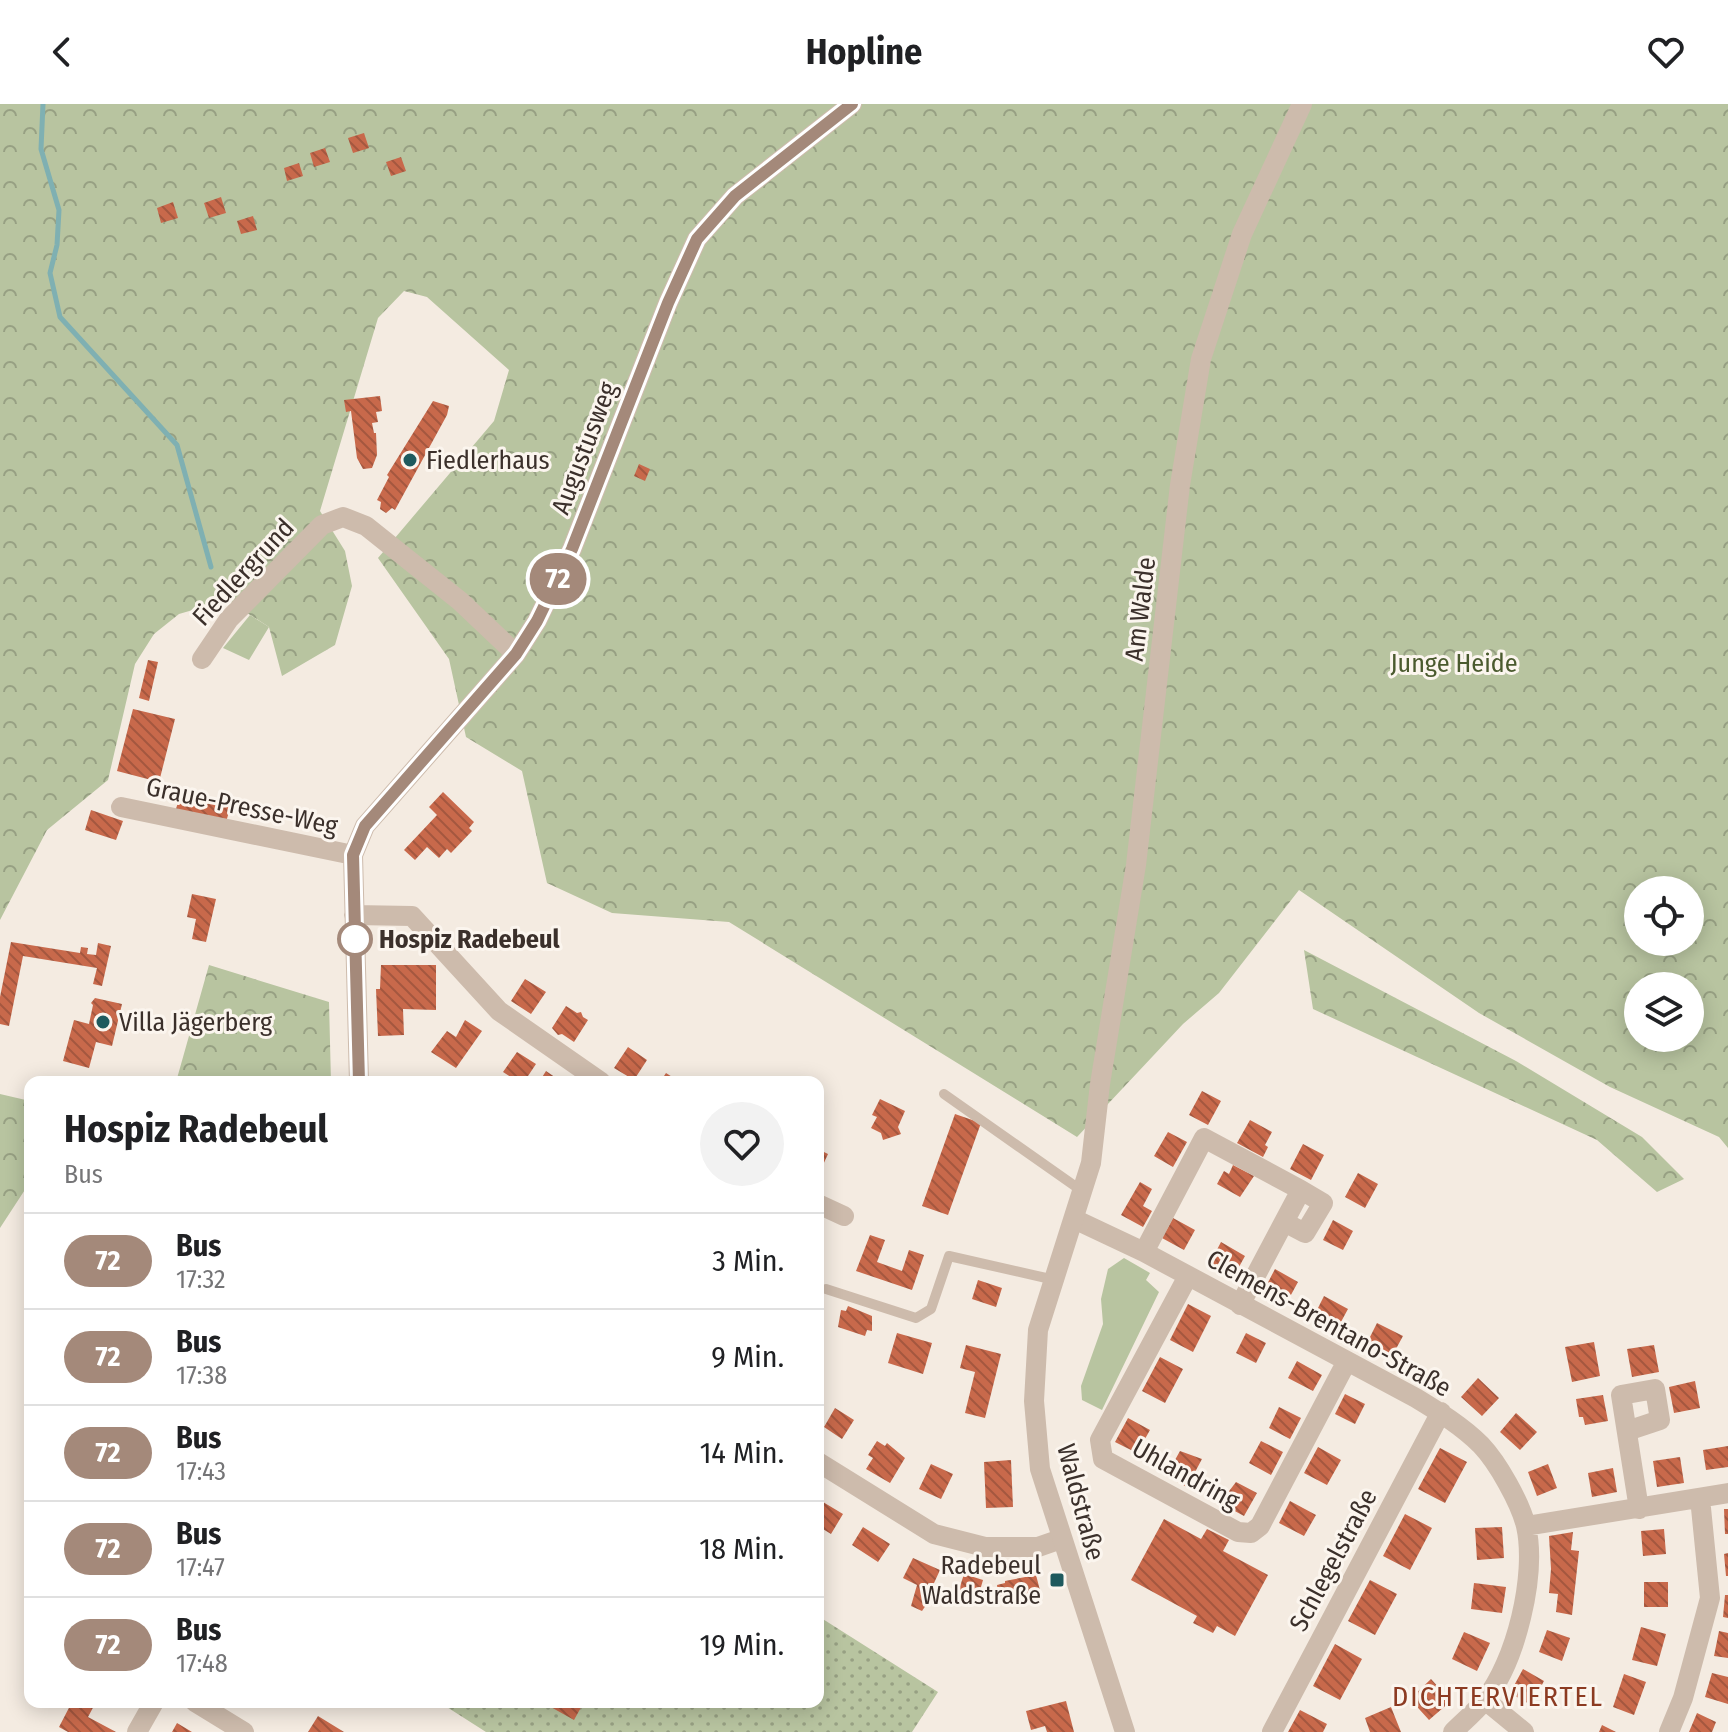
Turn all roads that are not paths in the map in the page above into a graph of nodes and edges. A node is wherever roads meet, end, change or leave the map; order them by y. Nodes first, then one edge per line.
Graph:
1 (852, 104) edge
2 (1302, 104) edge
3 (516, 654) junction
4 (202, 659) dead end
5 (121, 807) dead end
6 (353, 855) junction
7 (354, 915) junction
8 (359, 1076) edge
9 (592, 1076) edge
10 (944, 1094) dead end
11 (1094, 1137) joint
12 (1082, 1191) junction
13 (824, 1207) edge
14 (844, 1216) dead end
15 (1074, 1219) junction
16 (1144, 1252) junction
17 (1188, 1276) junction
18 (1055, 1280) junction
19 (826, 1289) dead end
20 (1240, 1305) junction
21 (1347, 1361) junction
22 (1441, 1412) junction
23 (1627, 1431) dead end
24 (824, 1466) edge
25 (1728, 1493) edge
26 (1700, 1498) junction
27 (1639, 1509) junction
28 (1526, 1526) junction
29 (1061, 1539) junction
30 (1485, 1700) junction
31 (151, 1708) edge
32 (205, 1708) edge
33 (137, 1732) edge
34 (244, 1732) edge
35 (1125, 1732) edge
36 (1272, 1732) edge
37 (1453, 1732) edge
38 (1524, 1732) edge
39 (1669, 1732) edge

1 - 3 street, Augustusweg
2 - 11 street, Am Walde
3 - 4 street, Fiedlergrund
3 - 6 street, Augustusweg
5 - 6 street, Graue-Presse-Weg
6 - 7 street, Augustusweg
7 - 8 street, Augustusweg
7 - 9 street
10 - 12 lane
11 - 12 street, Waldstraße
12 - 15 street, Waldstraße
13 - 14 street
15 - 16 street, Clemens-Brentano-Straße
15 - 18 street, Waldstraße
16 - 17 street, Clemens-Brentano-Straße
16 - 20 street
17 - 20 street, Clemens-Brentano-Straße
17 - 21 street, Uhlandring
18 - 19 lane
18 - 29 street, Waldstraße
20 - 21 street, Clemens-Brentano-Straße
21 - 22 street, Clemens-Brentano-Straße
22 - 28 street, Clemens-Brentano-Straße
22 - 36 street, Schlegelstraße
23 - 27 street
24 - 29 street
25 - 26 street
26 - 27 street
26 - 39 street
27 - 28 street
28 - 30 street, Clemens-Brentano-Straße
29 - 35 street, Waldstraße
30 - 37 street, Clemens-Brentano-Straße
30 - 38 street
31 - 33 street
32 - 34 street

